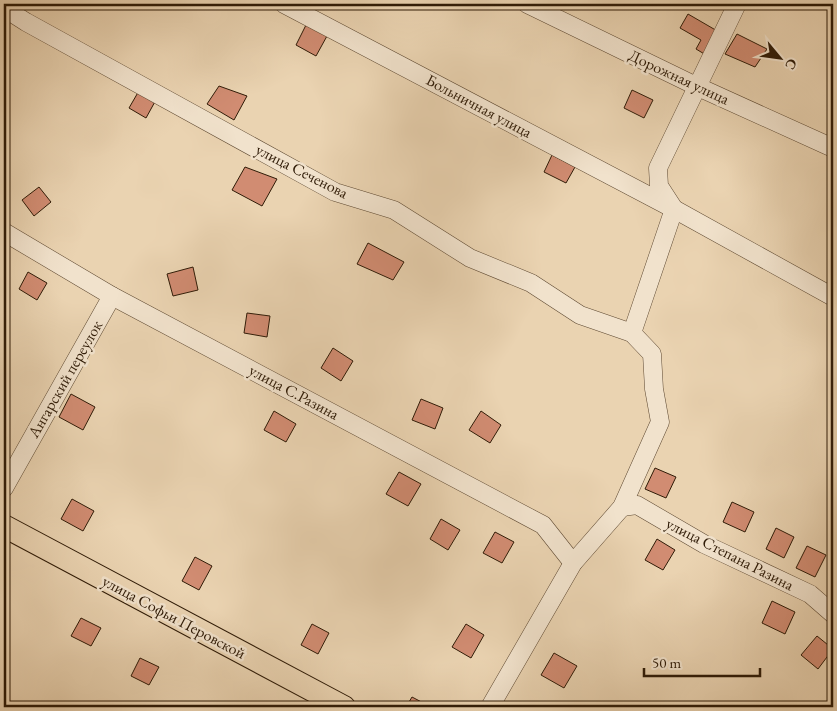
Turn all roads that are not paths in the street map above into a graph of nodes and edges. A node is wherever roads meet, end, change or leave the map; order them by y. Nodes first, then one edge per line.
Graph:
1 (284, 4) edge
2 (527, 4) edge
3 (737, 4) edge
4 (4, 8) edge
5 (696, 86) junction
6 (833, 148) edge
7 (674, 209) junction
8 (4, 232) edge
9 (112, 296) junction
10 (833, 297) edge
11 (632, 333) junction
12 (4, 488) edge
13 (622, 507) junction
14 (4, 526) edge
15 (573, 564) junction
16 (833, 614) edge
17 (344, 707) edge
18 (490, 707) edge

1 - 7 street, Больничная улица
2 - 5 street, Дорожная улица
3 - 5 street
4 - 11 street, улица Сеченова
5 - 6 street, Дорожная улица
5 - 7 street
7 - 10 street, Больничная улица
7 - 11 street
8 - 9 street, улица С.Разина
9 - 12 street, Ангарский переулок
9 - 15 street, улица С.Разина
11 - 13 street
13 - 15 street
13 - 16 street, улица Степана Разина
14 - 17 main road, улица Софьи Перовской
15 - 18 street

